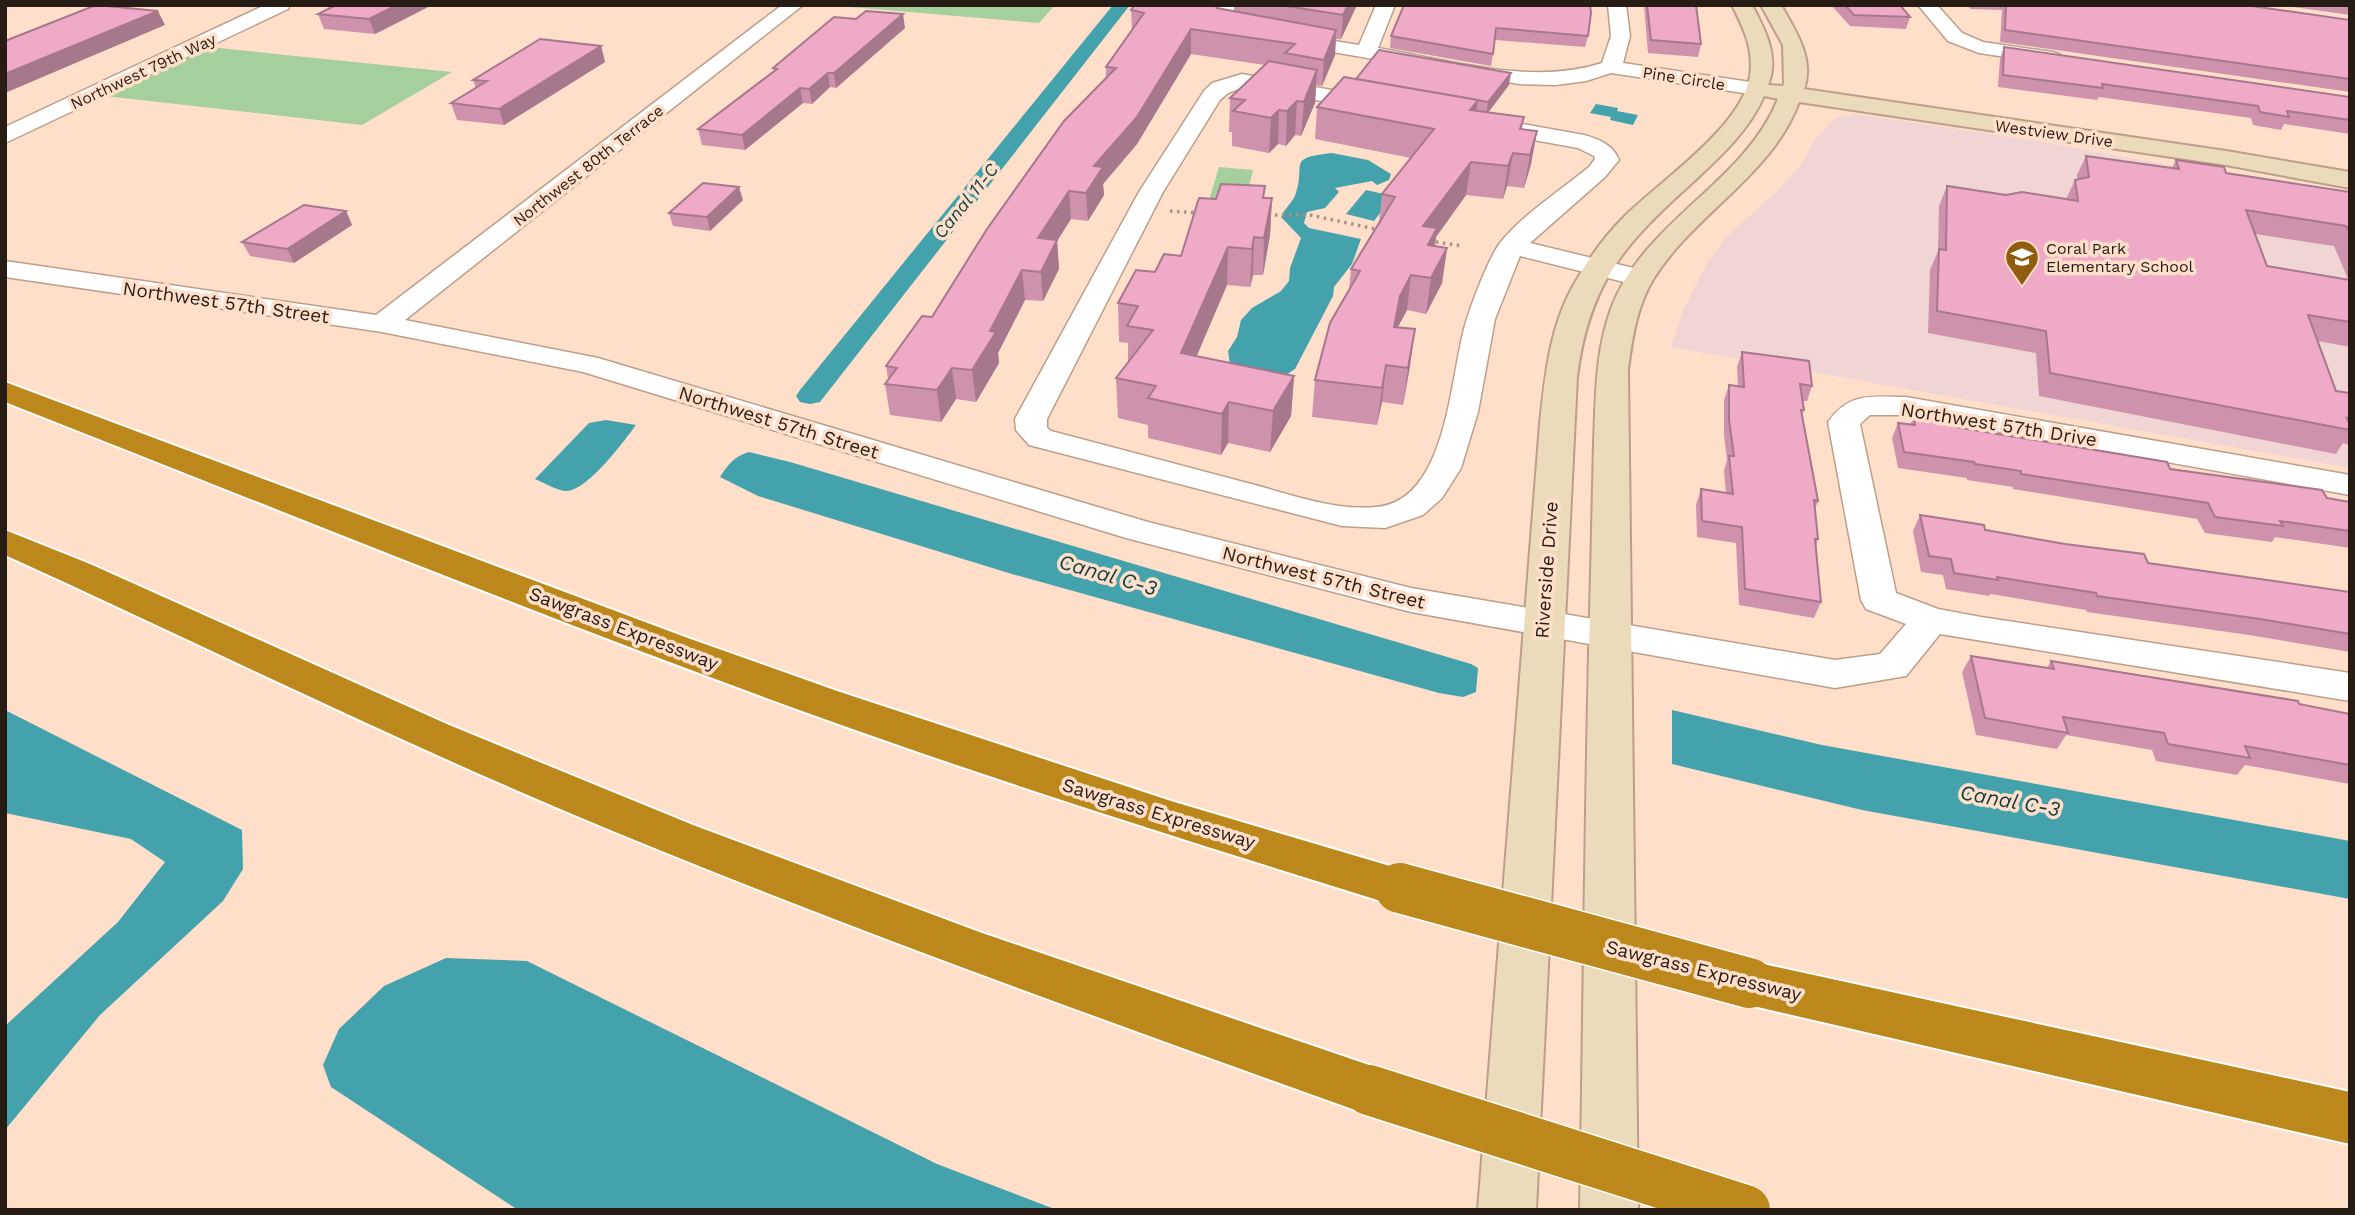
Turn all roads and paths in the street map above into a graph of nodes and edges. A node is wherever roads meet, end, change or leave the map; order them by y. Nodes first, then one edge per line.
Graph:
1 (281, 5) edge
2 (794, 5) edge
3 (1228, 5) edge
4 (1386, 5) edge
5 (1617, 5) edge
6 (1742, 5) edge
7 (1771, 5) edge
8 (1927, 5) edge
9 (1366, 53) junction
10 (2076, 61) edge
11 (1613, 62) junction
12 (1759, 83) junction
13 (1796, 89) junction
14 (5, 136) edge
15 (2350, 163) edge
16 (2350, 180) edge
17 (1142, 209) junction
18 (1210, 214) edge
19 (1260, 216) edge
20 (1391, 232) edge
21 (1424, 240) edge
22 (1463, 246) dead end
23 (1511, 246) junction
24 (5, 268) edge
25 (1599, 268) junction
26 (1640, 278) junction
27 (382, 324) junction
28 (5, 391) edge
29 (2350, 485) edge
30 (5, 541) edge
31 (1931, 620) junction
32 (1543, 625) junction
33 (1609, 636) junction
34 (2350, 687) edge
35 (2350, 1118) edge
36 (1507, 1210) edge
37 (1609, 1210) edge
38 (1745, 1210) edge

1 - 14 street, Northwest 79th Way
2 - 27 street, Northwest 80th Terrace
3 - 9 street, Pine Circle
4 - 9 street
5 - 11 street
6 - 12 street
7 - 13 street
8 - 10 street
9 - 11 street, Pine Circle
11 - 12 street, Pine Circle
12 - 13 street, Westview Drive
12 - 25 street, Riverside Drive
13 - 15 street, Westview Drive
13 - 16 street, Westview Drive
13 - 26 street
17 - 18 path
17 - 23 street
17 - 23 street
19 - 20 path
21 - 22 path
23 - 25 street
24 - 27 street, Northwest 57th Street
25 - 26 street
25 - 32 street, Riverside Drive
26 - 33 street
27 - 32 street, Northwest 57th Street
28 - 35 highway, Sawgrass Expressway, bridge
29 - 31 street, Northwest 57th Drive
30 - 38 highway, bridge
31 - 33 street
31 - 34 street, Northwest 57th Drive
32 - 33 street
32 - 36 street, Riverside Drive
33 - 37 street

